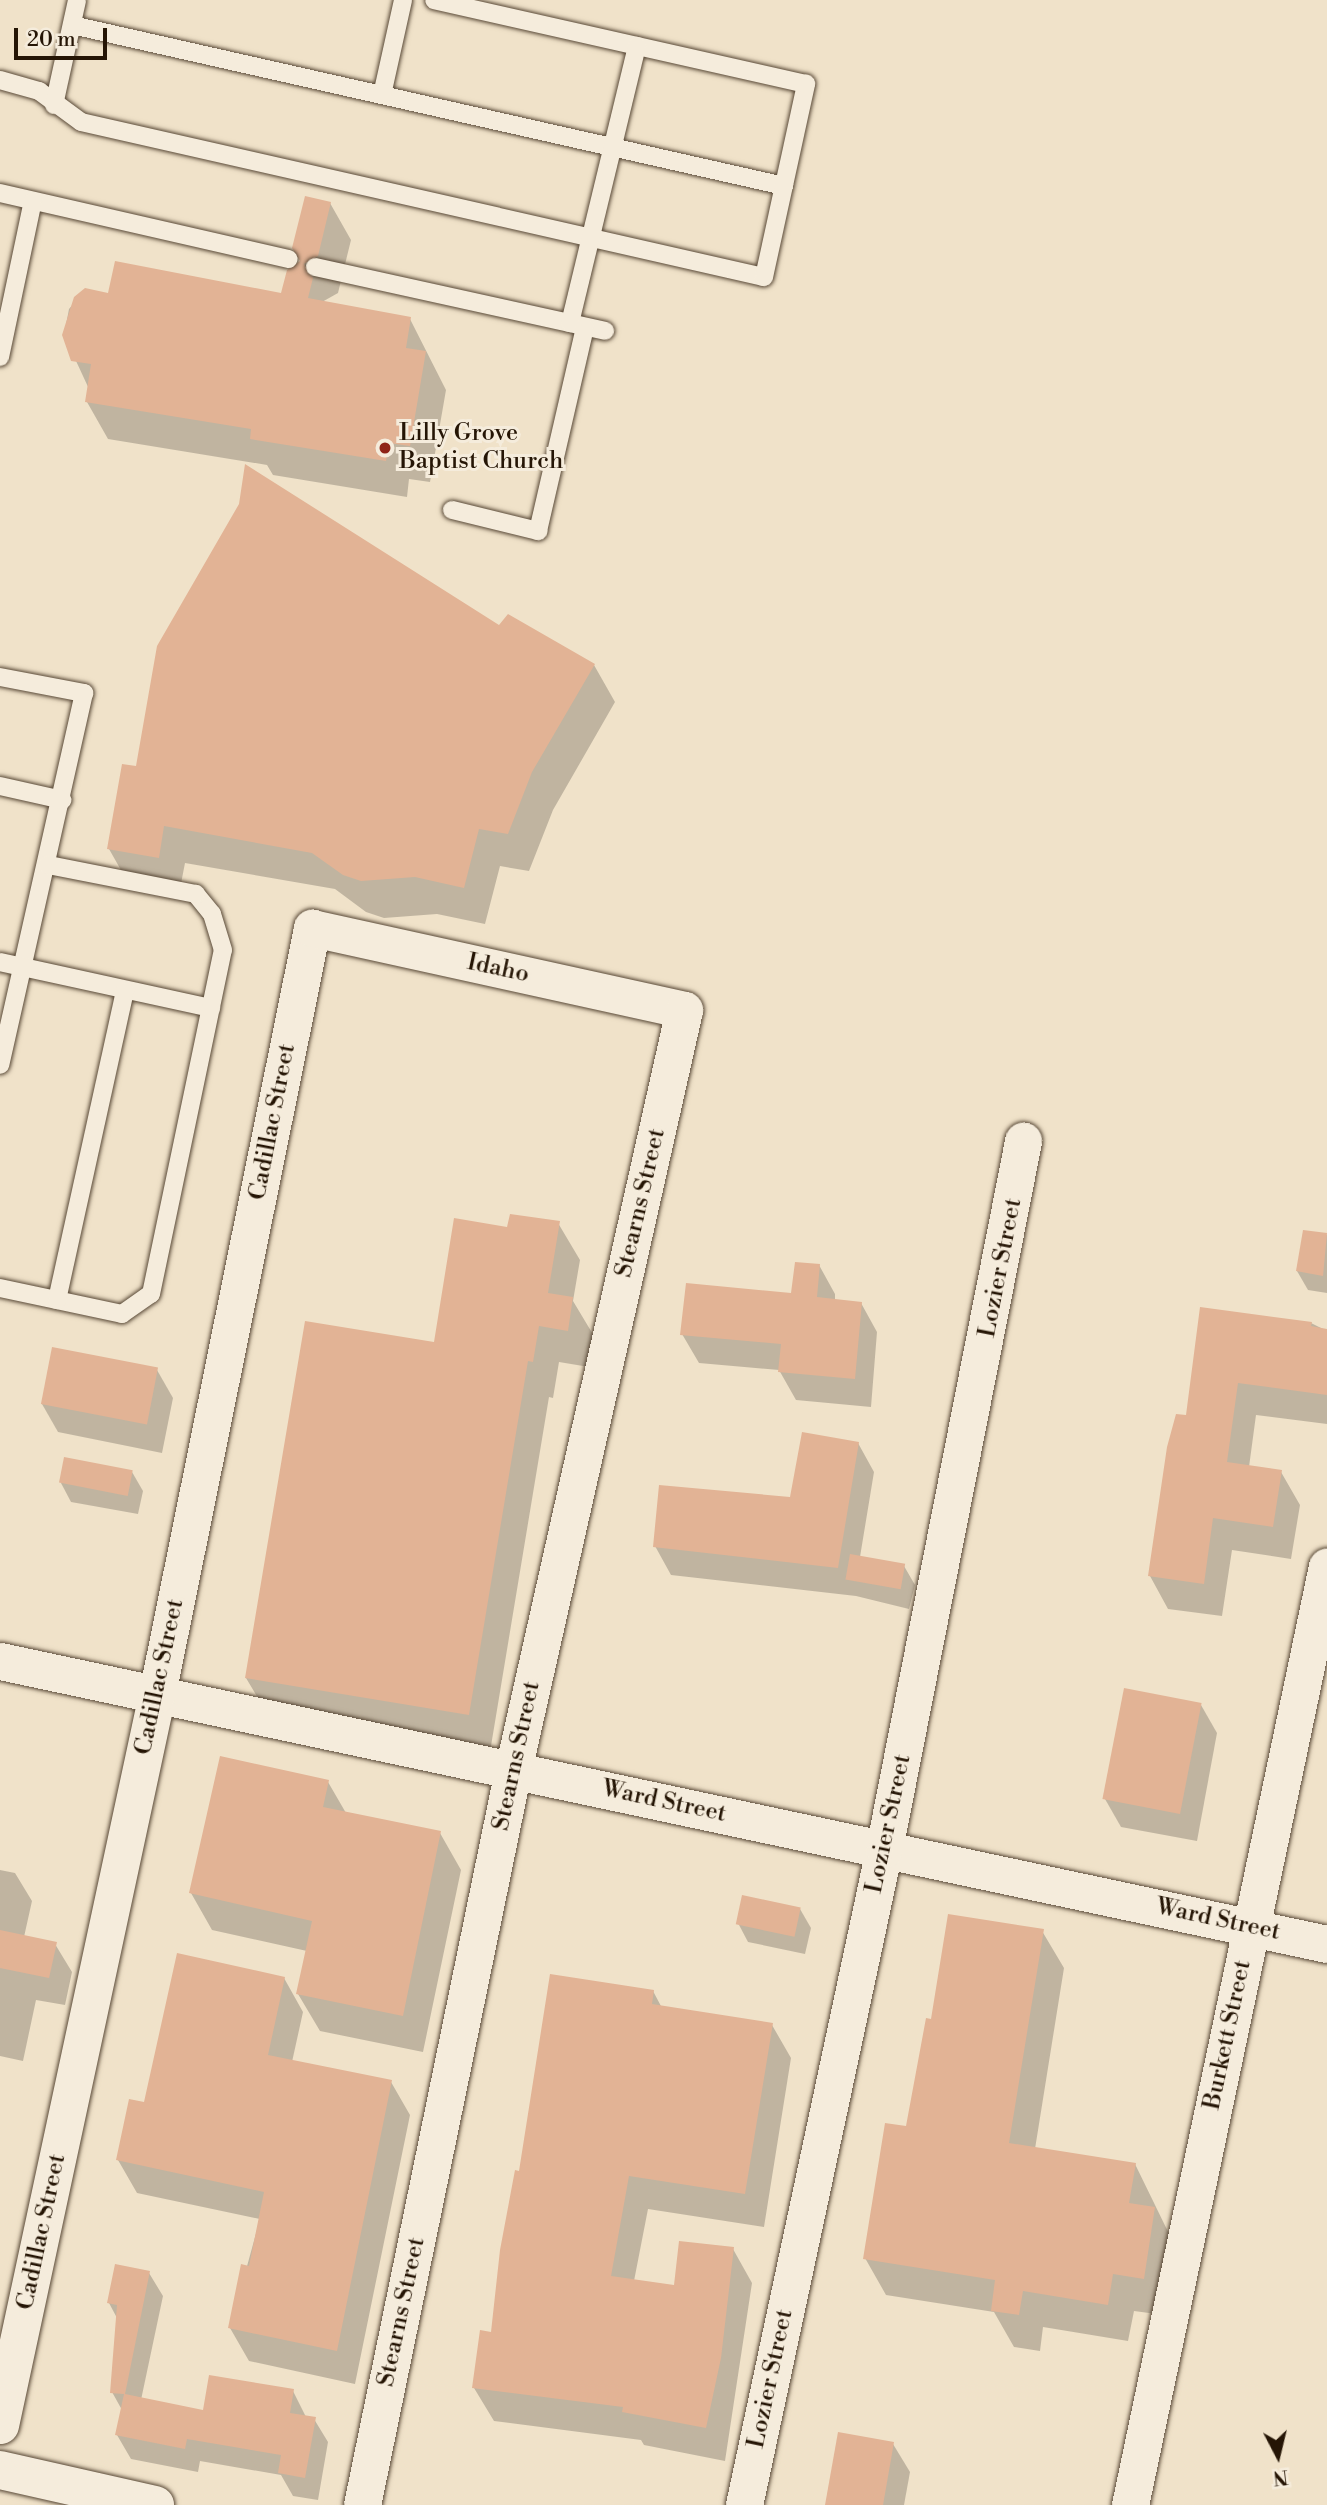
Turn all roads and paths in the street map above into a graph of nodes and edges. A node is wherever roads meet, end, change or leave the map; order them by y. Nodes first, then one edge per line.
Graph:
1 (78, 0) edge
2 (403, 0) edge
3 (434, 0) edge
4 (72, 26) junction
5 (637, 46) junction
6 (0, 80) edge
7 (382, 95) junction
8 (54, 106) junction
9 (612, 147) junction
10 (784, 186) junction
11 (0, 193) edge
12 (33, 201) junction
13 (591, 238) junction
14 (289, 259) dead end
15 (315, 267) dead end
16 (577, 325) junction
17 (605, 331) dead end
18 (0, 357) edge
19 (452, 510) dead end
20 (0, 677) edge
21 (0, 786) edge
22 (62, 800) junction
23 (48, 865) junction
24 (312, 928) joint
25 (0, 962) edge
26 (21, 966) junction
27 (125, 991) junction
28 (211, 1008) junction
29 (684, 1010) joint
30 (0, 1065) edge
31 (1023, 1141) dead end
32 (0, 1288) edge
33 (57, 1300) junction
34 (1327, 1566) edge
35 (0, 1661) edge
36 (157, 1694) junction
37 (513, 1770) junction
38 (884, 1849) junction
39 (1251, 1927) junction
40 (1327, 1944) edge
41 (0, 2425) edge
42 (0, 2470) edge
43 (79, 2497) edge
44 (155, 2505) edge
45 (362, 2505) edge
46 (744, 2505) edge
47 (1130, 2505) edge

1 - 4 lane
2 - 7 lane
3 - 5 lane
4 - 7 lane
4 - 8 lane
5 - 9 lane
5 - 10 lane
6 - 8 lane
7 - 9 lane
8 - 13 lane
9 - 10 lane
9 - 13 lane
10 - 13 lane
11 - 12 lane
12 - 14 lane
12 - 18 lane
13 - 16 lane
15 - 16 lane
16 - 17 lane
16 - 19 lane
20 - 22 lane
21 - 22 lane
22 - 23 lane
23 - 26 lane
23 - 28 lane
24 - 29 street, Idaho
24 - 36 street, Cadillac Street
25 - 26 lane
26 - 27 lane
26 - 30 lane
27 - 28 lane
27 - 33 lane
28 - 33 lane
29 - 37 street, Stearns Street
31 - 38 street, Lozier Street
32 - 33 lane
34 - 39 street, Burkett Street
35 - 36 street, Ward Street
36 - 37 street, Ward Street
36 - 41 street, Cadillac Street
37 - 38 street, Ward Street
37 - 45 street, Stearns Street
38 - 39 street, Ward Street
38 - 46 street, Lozier Street
39 - 40 street, Ward Street
39 - 47 street, Burkett Street
42 - 43 street
43 - 44 street

